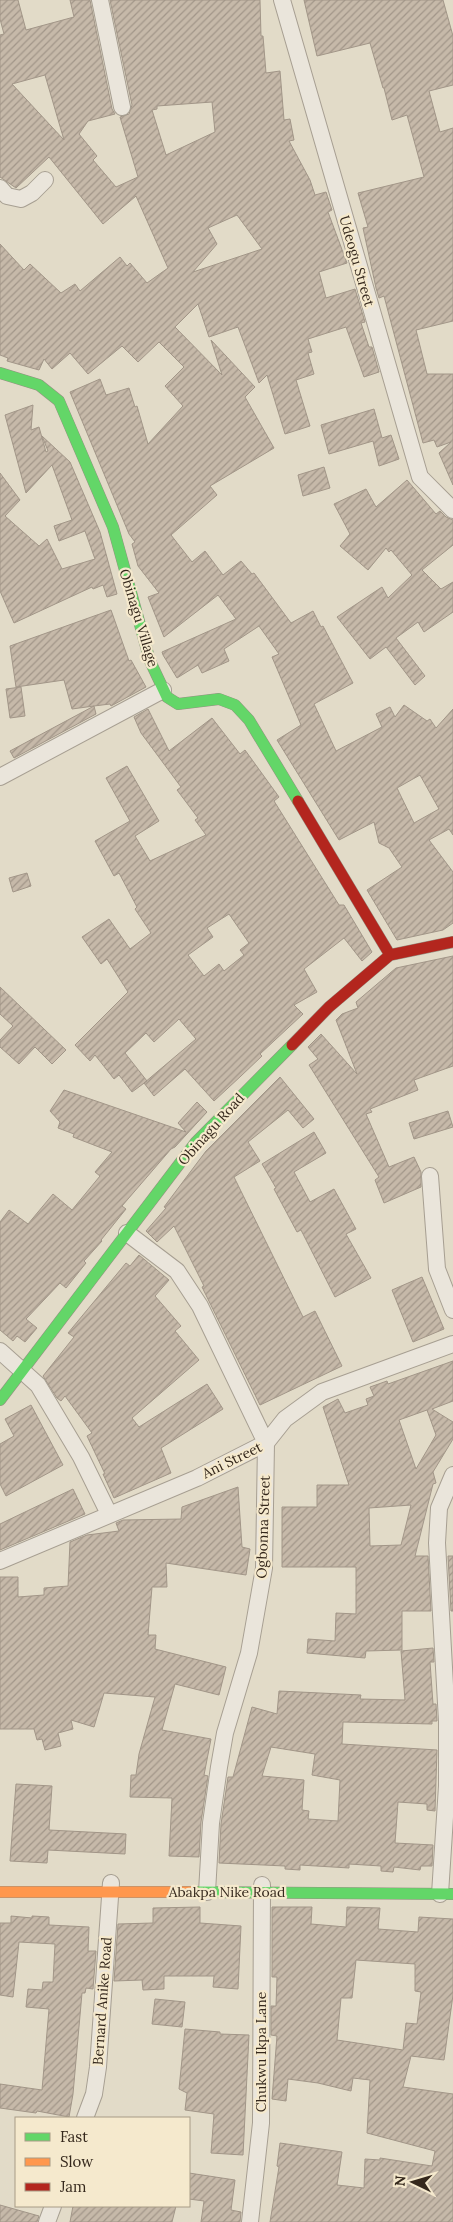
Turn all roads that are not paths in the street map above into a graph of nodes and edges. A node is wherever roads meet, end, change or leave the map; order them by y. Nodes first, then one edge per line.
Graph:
1 (100, 0) edge
2 (282, 0) edge
3 (122, 107) dead end
4 (45, 180) dead end
5 (0, 188) edge
6 (0, 373) edge
7 (453, 510) edge
8 (163, 690) junction
9 (0, 777) edge
10 (453, 942) edge
11 (390, 955) junction
12 (430, 1176) dead end
13 (127, 1233) junction
14 (453, 1310) edge
15 (453, 1344) edge
16 (0, 1351) edge
17 (21, 1370) junction
18 (0, 1400) edge
19 (266, 1443) junction
20 (453, 1476) edge
21 (108, 1514) junction
22 (0, 1561) edge
23 (0, 1882) edge
24 (262, 1886) junction
25 (110, 1887) junction
26 (208, 1887) junction
27 (447, 1889) edge
28 (0, 1892) edge
29 (85, 2117) edge
30 (53, 2207) edge
31 (47, 2222) edge
32 (250, 2222) edge

1 - 3 street
2 - 7 street, Udeogu Street
4 - 5 street
6 - 8 street, Obinagu Village
8 - 9 street
8 - 11 street
10 - 11 street, Obinagu Road
11 - 13 street, Obinagu Road
12 - 14 street
13 - 17 street, Obinagu Road
13 - 19 street, Ogbonna Street
15 - 19 street, Ani Street
16 - 17 street
17 - 18 street, Obinagu Road
17 - 21 street
19 - 21 street, Ani Street
19 - 26 street, Ogbonna Street
20 - 27 street
21 - 22 street, Ani Street
23 - 25 street, Abakpa Nike Road
24 - 26 street, Abakpa Nike Road
24 - 27 street, Abakpa Nike Road
24 - 32 street, Chukwu Ikpa Lane
25 - 26 street, Abakpa Nike Road
25 - 28 street, Abakpa Nike Road
25 - 29 street, Bernard Anike Road
30 - 31 street

